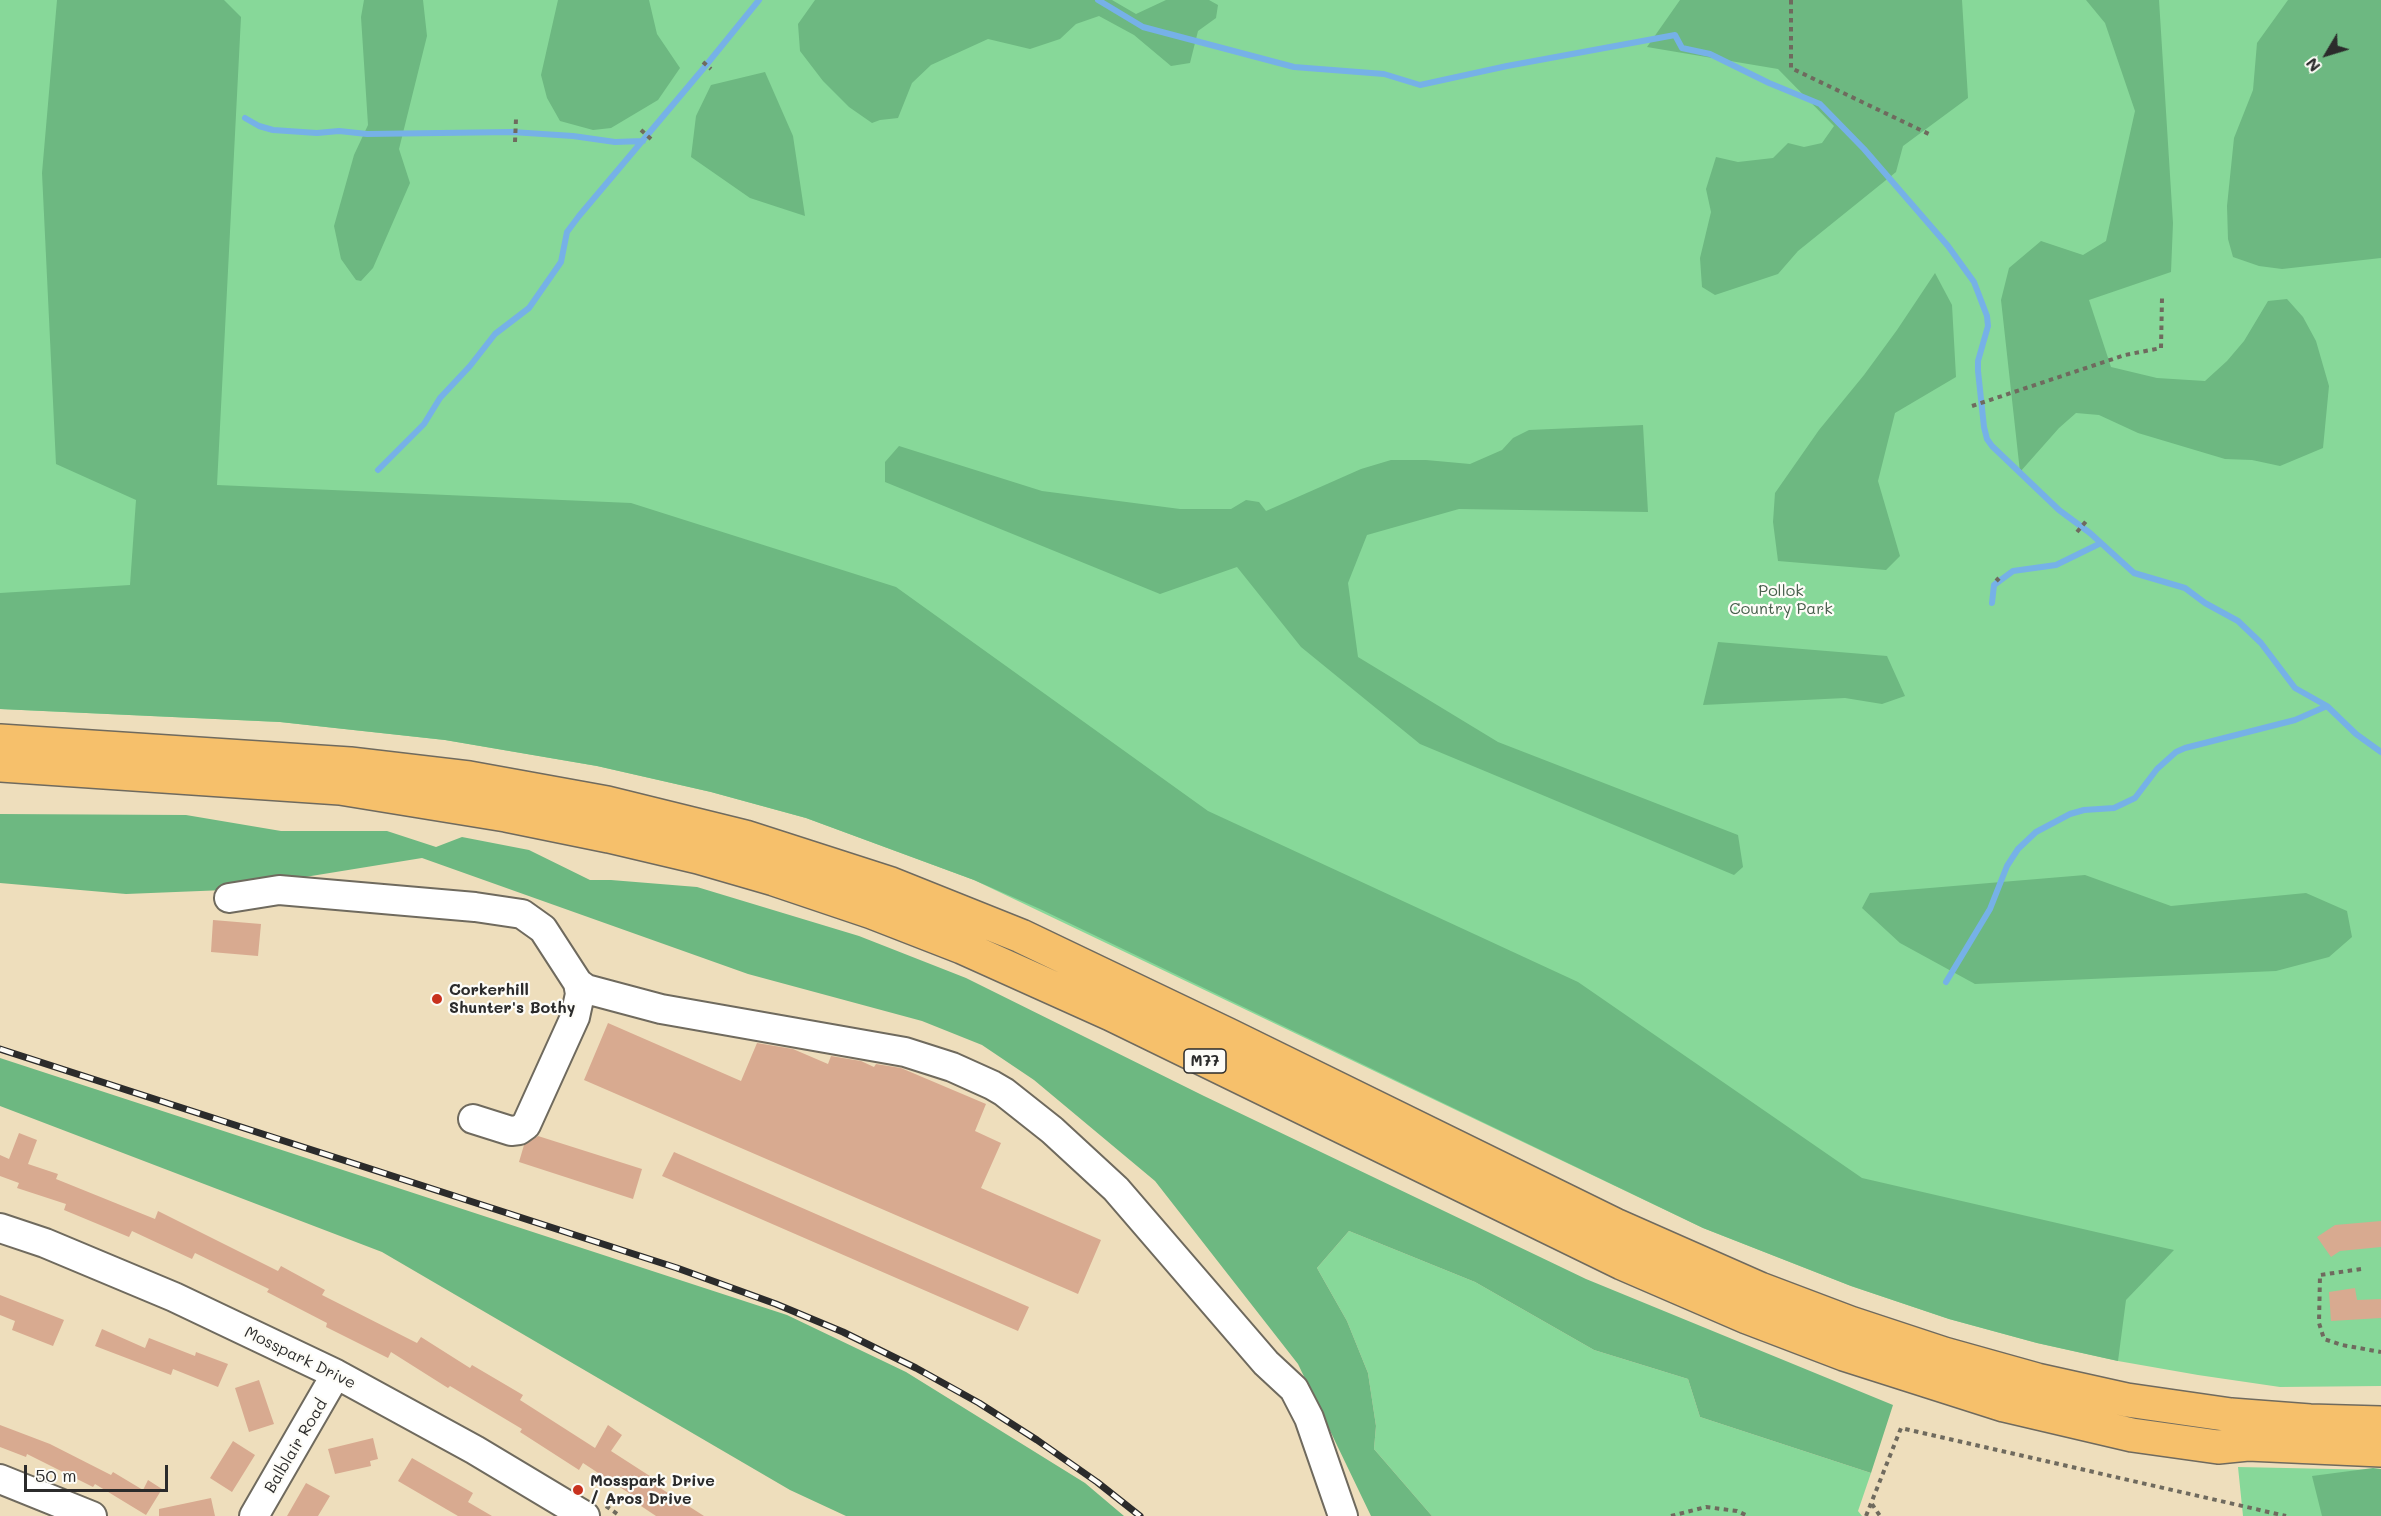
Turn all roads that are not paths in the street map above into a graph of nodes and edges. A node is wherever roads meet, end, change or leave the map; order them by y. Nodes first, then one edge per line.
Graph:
1 (0, 741) edge
2 (0, 765) edge
3 (229, 898) dead end
4 (578, 983) junction
5 (473, 1119) dead end
6 (0, 1228) edge
7 (336, 1374) junction
8 (2381, 1424) edge
9 (2381, 1450) edge
10 (0, 1479) edge
11 (90, 1516) edge
12 (254, 1516) edge
13 (585, 1516) edge
14 (1342, 1516) edge

1 - 8 highway, M77
2 - 9 highway, M77
3 - 4 street
4 - 5 street
4 - 14 street
6 - 7 street, Mosspark Drive
7 - 12 street, Balblair Road
7 - 13 street, Mosspark Drive
10 - 11 street

